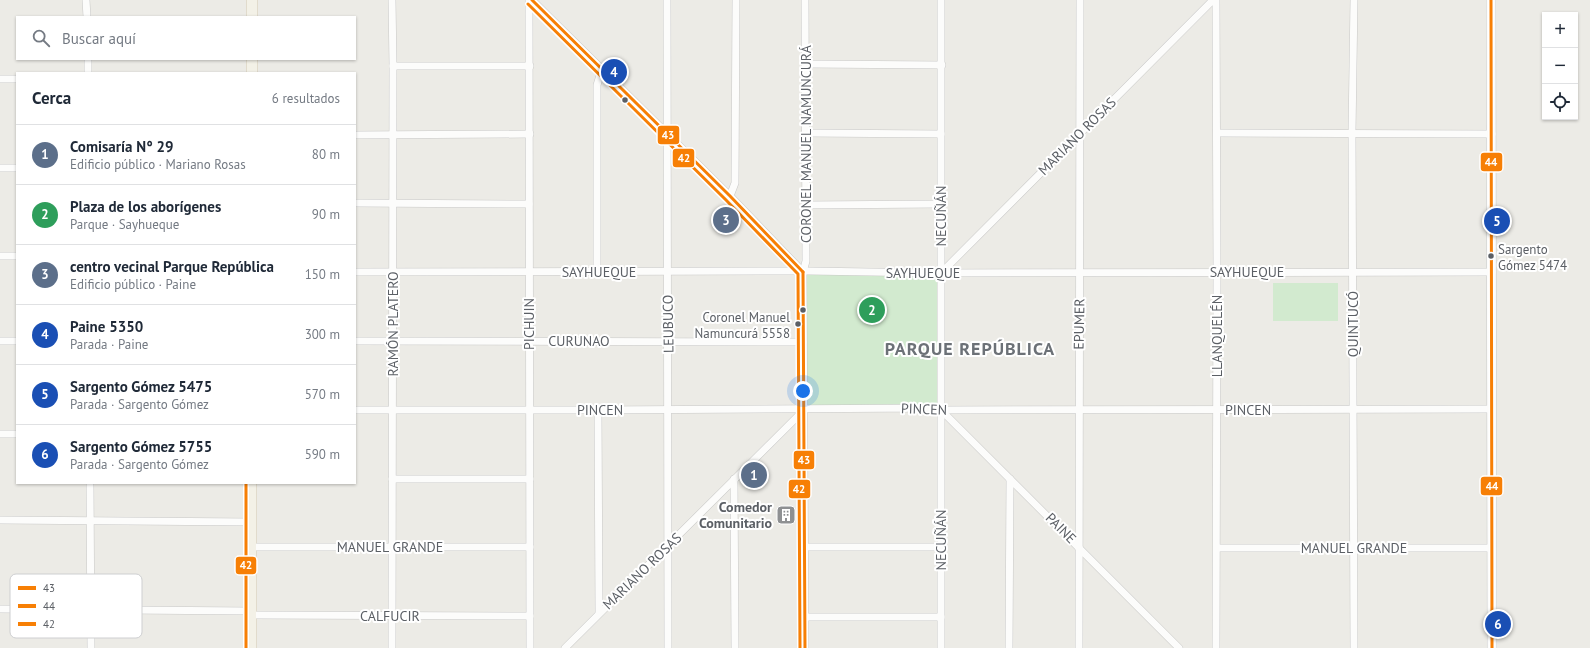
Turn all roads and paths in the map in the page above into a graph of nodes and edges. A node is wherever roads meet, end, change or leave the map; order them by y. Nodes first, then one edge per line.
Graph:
1 (86, 0) edge
2 (252, 0) edge
3 (392, 0) edge
4 (529, 0) edge
5 (532, 0) edge
6 (667, 0) edge
7 (736, 0) edge
8 (805, 0) edge
9 (941, 0) edge
10 (1080, 0) edge
11 (1214, 0) edge
12 (1354, 0) edge
13 (1492, 0) edge
14 (87, 16) edge
15 (252, 16) edge
16 (88, 60) edge
17 (252, 60) edge
18 (806, 64) junction
19 (942, 65) junction
20 (393, 66) junction
21 (530, 66) junction
22 (602, 69) junction
23 (88, 72) edge
24 (252, 72) edge
25 (0, 79) edge
26 (16, 79) edge
27 (1352, 132) junction
28 (805, 133) junction
29 (1217, 133) junction
30 (530, 134) junction
31 (941, 134) junction
32 (1079, 134) junction
33 (1492, 134) junction
34 (356, 135) edge
35 (668, 135) junction
36 (393, 136) junction
37 (0, 168) edge
38 (16, 168) edge
39 (730, 196) junction
40 (356, 203) edge
41 (392, 204) junction
42 (529, 204) junction
43 (941, 204) junction
44 (806, 205) junction
45 (0, 256) edge
46 (16, 256) edge
47 (356, 272) edge
48 (393, 272) junction
49 (529, 272) junction
50 (597, 272) junction
51 (667, 272) junction
52 (803, 272) junction
53 (1217, 272) junction
54 (1353, 272) junction
55 (1492, 272) junction
56 (941, 273) junction
57 (1080, 273) junction
58 (0, 341) edge
59 (16, 341) edge
60 (356, 341) edge
61 (392, 341) junction
62 (529, 341) junction
63 (668, 342) junction
64 (803, 342) junction
65 (1216, 409) junction
66 (1492, 409) junction
67 (356, 410) edge
68 (393, 410) junction
69 (530, 410) junction
70 (598, 410) junction
71 (668, 410) junction
72 (804, 410) junction
73 (941, 410) junction
74 (1078, 410) junction
75 (1353, 410) junction
76 (0, 434) edge
77 (16, 434) edge
78 (392, 479) junction
79 (530, 479) junction
80 (734, 479) junction
81 (1010, 479) junction
82 (90, 484) edge
83 (251, 484) edge
84 (0, 520) edge
85 (90, 521) junction
86 (250, 522) junction
87 (251, 547) junction
88 (392, 547) junction
89 (530, 547) junction
90 (668, 547) junction
91 (805, 547) junction
92 (941, 547) junction
93 (1079, 547) junction
94 (1217, 548) junction
95 (1354, 548) junction
96 (1492, 548) junction
97 (91, 574) edge
98 (0, 609) edge
99 (10, 609) edge
100 (142, 611) edge
101 (599, 612) junction
102 (251, 613) junction
103 (392, 616) junction
104 (530, 616) junction
105 (805, 617) junction
106 (941, 617) junction
107 (251, 648) edge
108 (392, 648) edge
109 (530, 648) edge
110 (565, 648) edge
111 (668, 648) edge
112 (735, 648) edge
113 (805, 648) edge
114 (941, 648) edge
115 (1009, 648) edge
116 (1079, 648) edge
117 (1179, 648) edge
118 (1216, 648) edge
119 (1354, 648) edge
120 (1492, 648) edge

1 - 14 street
2 - 15 main road
3 - 20 street, RAMÓN PLATERO
4 - 21 street, PICHUIN
5 - 22 street
6 - 35 street, LEUBUCO
7 - 39 street
8 - 18 street, CORONEL MANUEL NAMUNCURÁ
9 - 19 street, NECUÑÁN
10 - 32 street, EPUMER
11 - 29 street, LLANQUELÉN
11 - 32 street, MARIANO ROSAS
12 - 27 street, QUINTUCÓ
13 - 33 main road
16 - 23 street
17 - 24 main road
18 - 19 street
18 - 28 street, CORONEL MANUEL NAMUNCURÁ
19 - 31 street, NECUÑÁN
20 - 21 street
20 - 36 street, RAMÓN PLATERO
21 - 30 street, PICHUIN
22 - 35 street
22 - 50 street
25 - 26 street
27 - 29 street
27 - 33 street
27 - 54 street, QUINTUCÓ
28 - 31 street
28 - 44 street, CORONEL MANUEL NAMUNCURÁ
29 - 53 street, LLANQUELÉN
30 - 36 street
30 - 42 street, PICHUIN
31 - 43 street, NECUÑÁN
32 - 56 street, MARIANO ROSAS
32 - 57 street, EPUMER
33 - 55 main road
34 - 36 street
35 - 39 street
35 - 51 street, LEUBUCO
36 - 41 street, RAMÓN PLATERO
37 - 38 street
39 - 52 street
40 - 41 street
41 - 42 street
41 - 48 street, RAMÓN PLATERO
42 - 49 street, PICHUIN
43 - 44 street
43 - 56 street, NECUÑÁN
44 - 52 street, CORONEL MANUEL NAMUNCURÁ
45 - 46 street
47 - 48 street, SAYHUEQUE
48 - 49 street, SAYHUEQUE
48 - 61 street, RAMÓN PLATERO
49 - 50 street, SAYHUEQUE
49 - 62 street, PICHUIN
50 - 51 street, SAYHUEQUE
51 - 52 street, SAYHUEQUE
51 - 63 street, LEUBUCO
52 - 56 street, SAYHUEQUE
52 - 64 street, CORONEL MANUEL NAMUNCURÁ
53 - 54 street, SAYHUEQUE
53 - 57 street, SAYHUEQUE
53 - 65 street, LLANQUELÉN
54 - 55 street, SAYHUEQUE
54 - 75 street, QUINTUCÓ
55 - 66 main road
56 - 57 street, SAYHUEQUE
56 - 73 street, NECUÑÁN
57 - 74 street, EPUMER
58 - 59 street
60 - 61 street, CURUNAO
61 - 62 street, CURUNAO
61 - 68 street, RAMÓN PLATERO
62 - 63 street, CURUNAO
62 - 69 street, PICHUIN
63 - 64 street, CURUNAO
63 - 71 street, LEUBUCO
64 - 72 street, CORONEL MANUEL NAMUNCURÁ
65 - 74 street, PINCEN
65 - 75 street, PINCEN
65 - 94 street, LLANQUELÉN
66 - 75 street, PINCEN
66 - 96 main road
67 - 68 street, PINCEN
68 - 69 street, PINCEN
68 - 78 street, RAMÓN PLATERO
69 - 70 street, PINCEN
69 - 79 street, PICHUIN
70 - 71 street, PINCEN
70 - 101 street
71 - 72 street, PINCEN
71 - 90 street, LEUBUCO
72 - 73 street, PINCEN
72 - 80 street, MARIANO ROSAS
72 - 91 street, CORONEL MANUEL NAMUNCURÁ
73 - 74 street, PINCEN
73 - 81 street, PAINE
73 - 92 street, NECUÑÁN
74 - 93 street, EPUMER
75 - 95 street, QUINTUCÓ
76 - 77 street
78 - 79 street
78 - 88 street, RAMÓN PLATERO
79 - 89 street, PICHUIN
80 - 90 street, MARIANO ROSAS
80 - 112 street
81 - 93 street, PAINE
81 - 115 street
82 - 85 street
83 - 86 main road
84 - 85 street
85 - 86 street
85 - 97 street
86 - 87 main road
87 - 88 street, MANUEL GRANDE
87 - 102 main road
88 - 89 street, MANUEL GRANDE
88 - 103 street, RAMÓN PLATERO
89 - 104 street, PICHUIN
90 - 101 street, MARIANO ROSAS
90 - 111 street, LEUBUCO
91 - 92 street
91 - 105 street, CORONEL MANUEL NAMUNCURÁ
92 - 106 street, NECUÑÁN
93 - 116 street, EPUMER
93 - 117 street, PAINE
94 - 95 street, MANUEL GRANDE
94 - 118 street, LLANQUELÉN
95 - 96 street, MANUEL GRANDE
95 - 119 street, QUINTUCÓ
96 - 120 main road
98 - 99 street, CALFUCIR
100 - 102 street, CALFUCIR
101 - 110 street, MARIANO ROSAS
102 - 103 street, CALFUCIR
102 - 107 main road
103 - 104 street, CALFUCIR
103 - 108 street, RAMÓN PLATERO
104 - 109 street, PICHUIN
105 - 106 street
105 - 113 street, CORONEL MANUEL NAMUNCURÁ
106 - 114 street, NECUÑÁN

